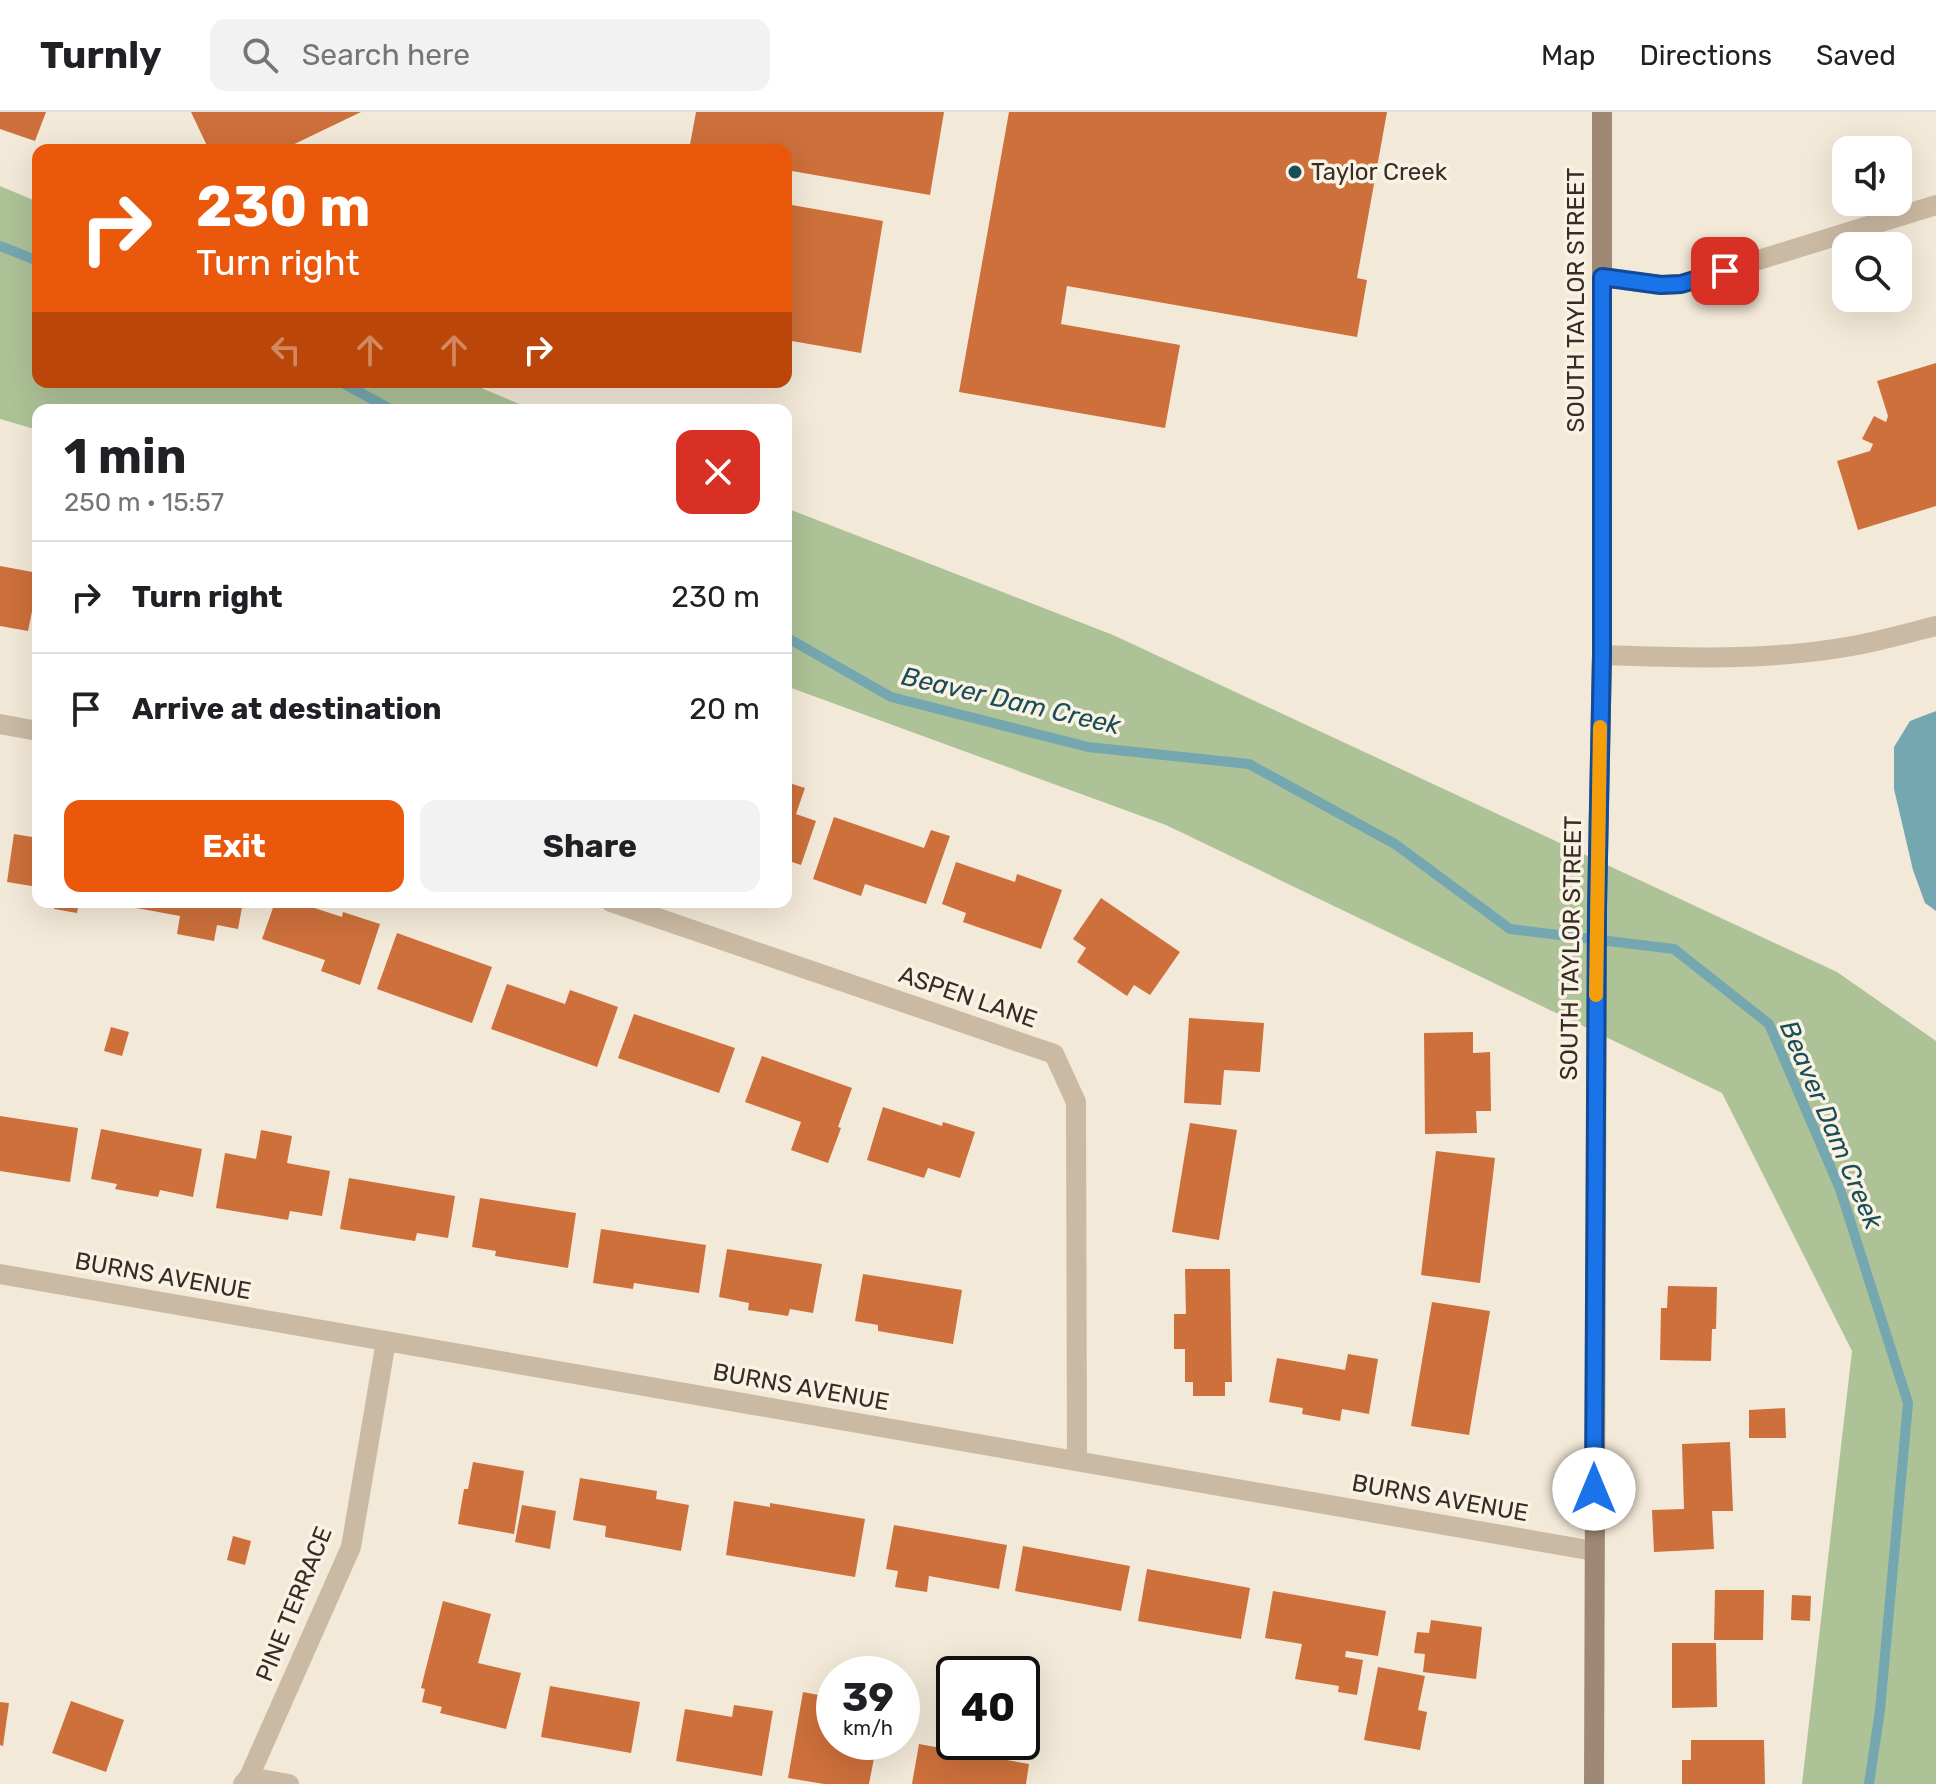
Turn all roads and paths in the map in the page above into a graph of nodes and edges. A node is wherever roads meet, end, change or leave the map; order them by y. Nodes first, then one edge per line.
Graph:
1 (1602, 112) edge
2 (1936, 205) edge
3 (1602, 277) junction
4 (1936, 626) edge
5 (1602, 655) junction
6 (0, 724) edge
7 (32, 730) edge
8 (628, 908) edge
9 (0, 1274) edge
10 (386, 1341) junction
11 (1077, 1461) junction
12 (1594, 1551) junction
13 (246, 1780) edge
14 (289, 1784) edge
15 (1594, 1784) edge

1 - 3 street, SOUTH TAYLOR STREET
2 - 3 street
3 - 5 street, SOUTH TAYLOR STREET
4 - 5 street
5 - 12 street, SOUTH TAYLOR STREET
6 - 7 street
8 - 11 street, ASPEN LANE
9 - 10 street, BURNS AVENUE
10 - 11 street, BURNS AVENUE
10 - 13 street, PINE TERRACE
11 - 12 street, BURNS AVENUE
12 - 15 street, SOUTH TAYLOR STREET
13 - 14 street

